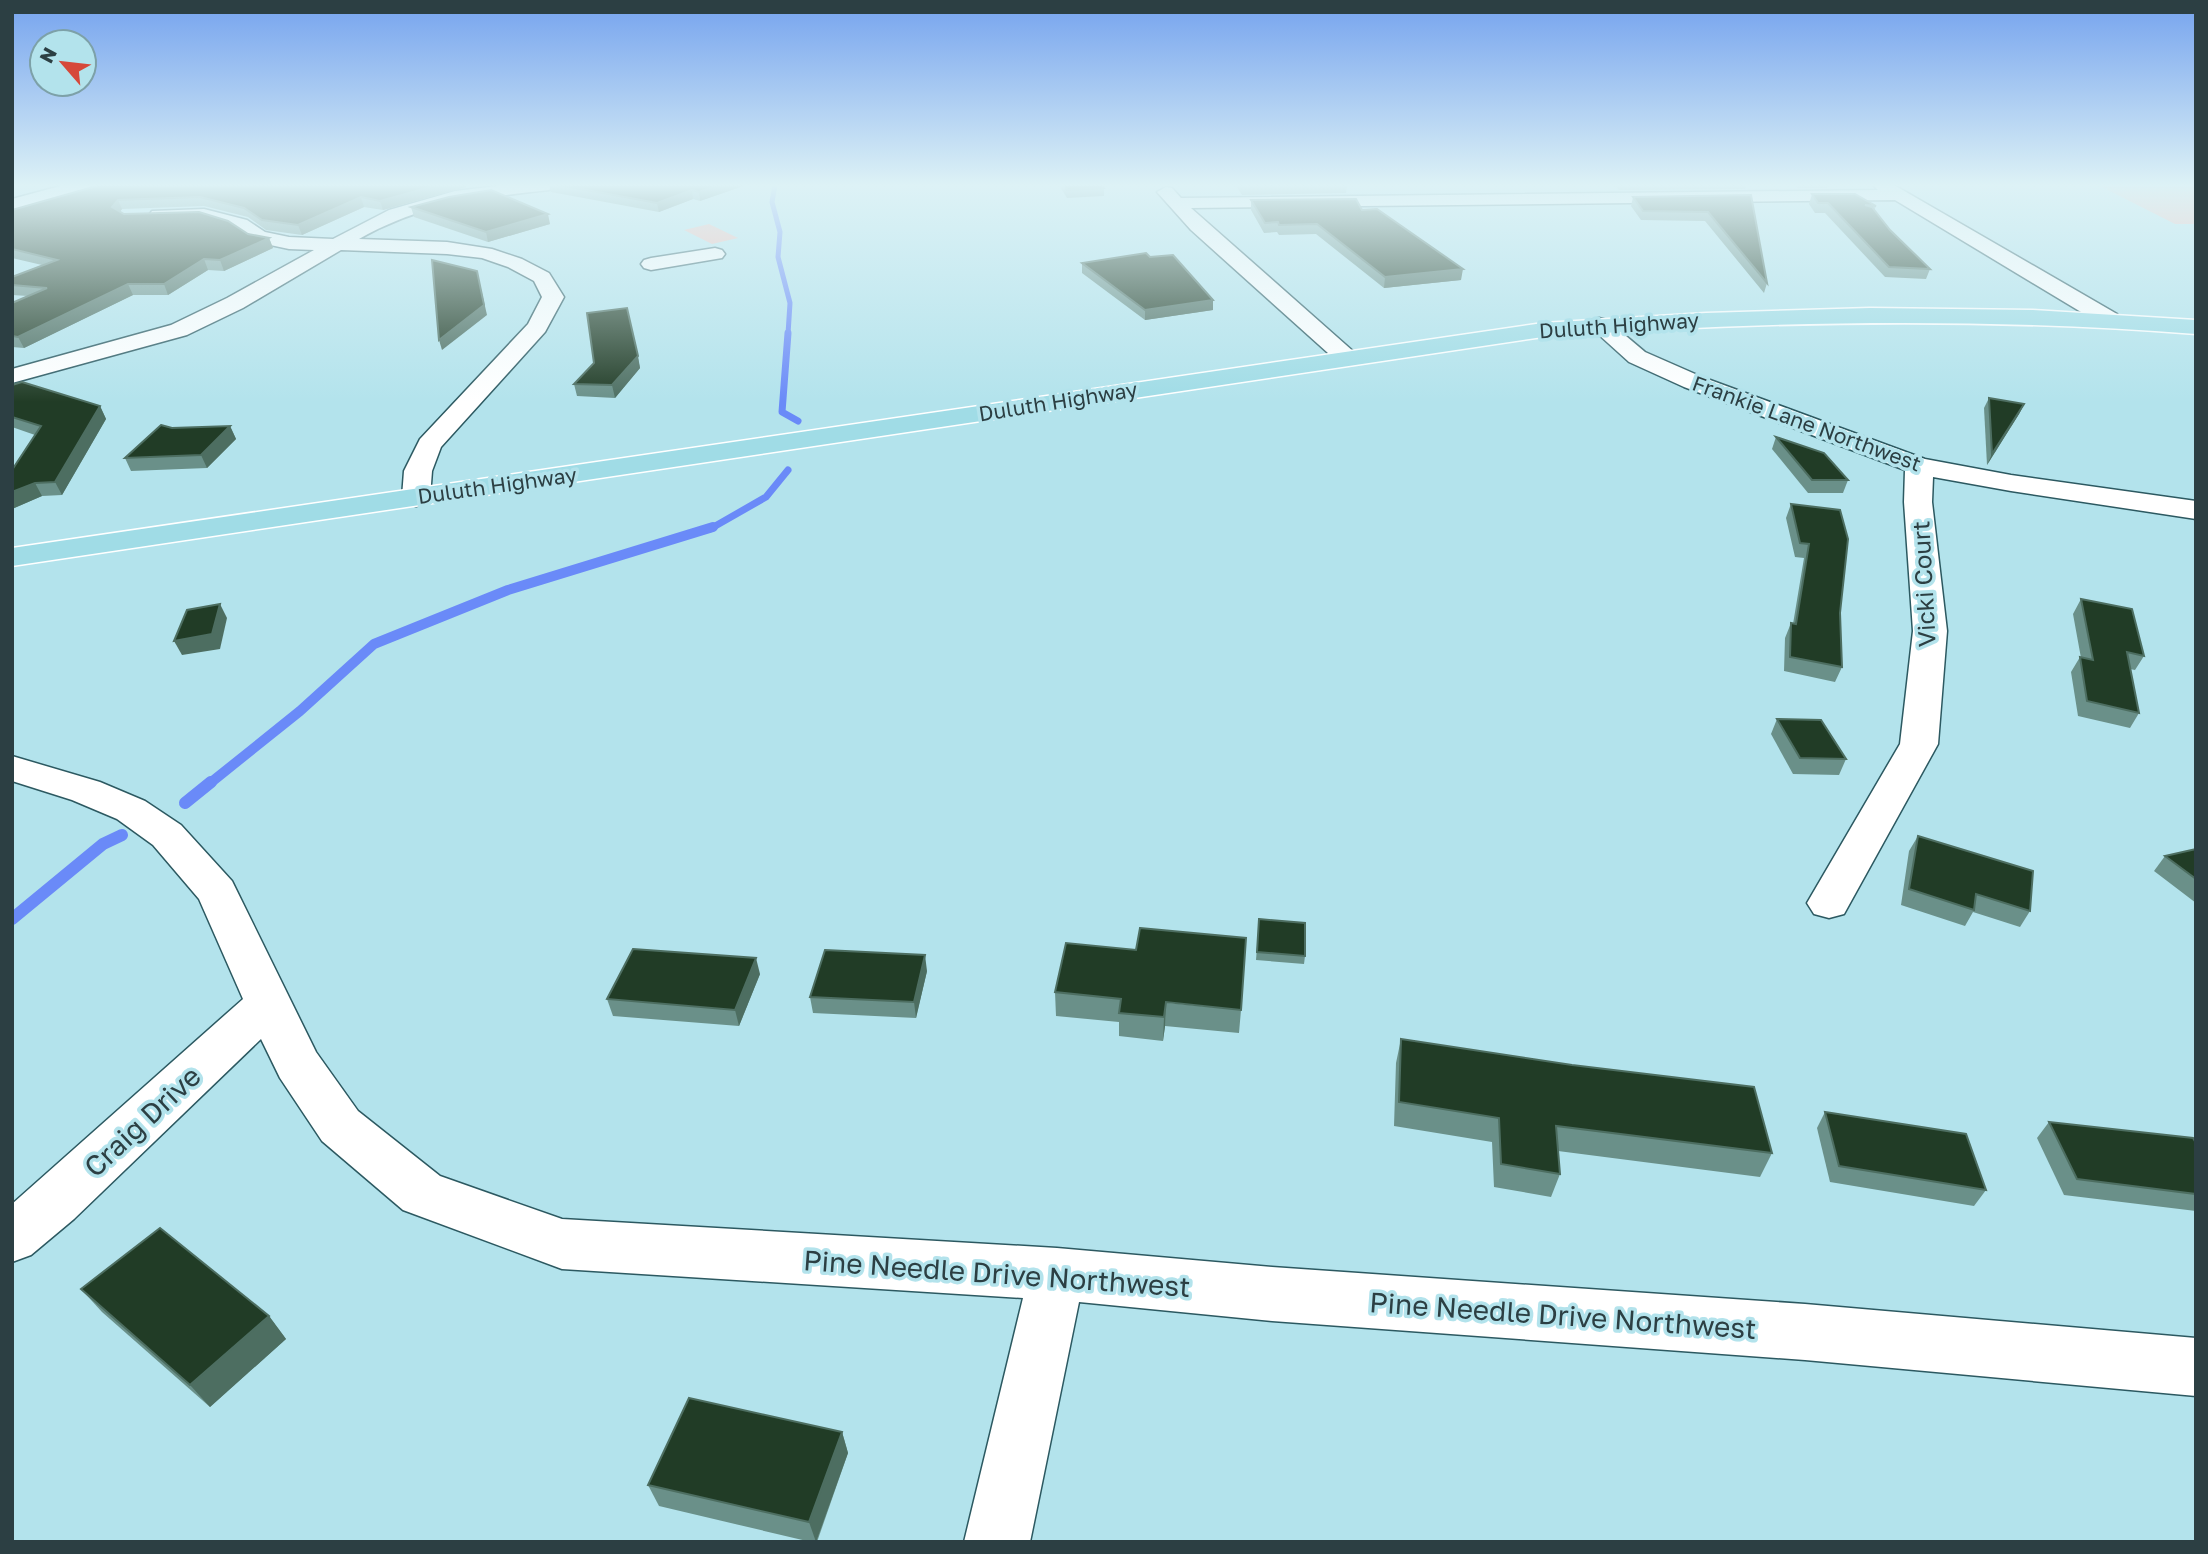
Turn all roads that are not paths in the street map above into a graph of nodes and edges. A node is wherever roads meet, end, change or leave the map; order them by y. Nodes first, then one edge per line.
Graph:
1 (314, 258) edge
2 (500, 258) edge
3 (692, 258) edge
4 (1234, 258) edge
5 (2005, 258) edge
6 (651, 264) dead end
7 (565, 273) dead end
8 (542, 277) junction
9 (2109, 319) junction
10 (1599, 325) junction
11 (2196, 327) edge
12 (1346, 357) junction
13 (12, 376) edge
14 (1919, 466) junction
15 (416, 497) junction
16 (2196, 510) edge
17 (12, 557) edge
18 (12, 768) edge
19 (1829, 903) dead end
20 (270, 1002) junction
21 (12, 1237) edge
22 (1057, 1274) junction
23 (2196, 1367) edge
24 (997, 1542) edge

1 - 13 street
2 - 8 street
3 - 6 street
4 - 12 street
5 - 9 street
7 - 8 street
8 - 15 street
9 - 10 main road, Duluth Highway
9 - 11 main road, Duluth Highway
10 - 12 main road, Duluth Highway
10 - 14 street, Frankie Lane Northwest
12 - 15 main road, Duluth Highway
14 - 16 street, Frankie Lane Northwest
14 - 19 street, Vicki Court
15 - 17 main road, Duluth Highway
18 - 20 street, Pine Needle Drive Northwest
20 - 21 street, Craig Drive
20 - 22 street, Pine Needle Drive Northwest
22 - 23 street, Pine Needle Drive Northwest
22 - 24 street

